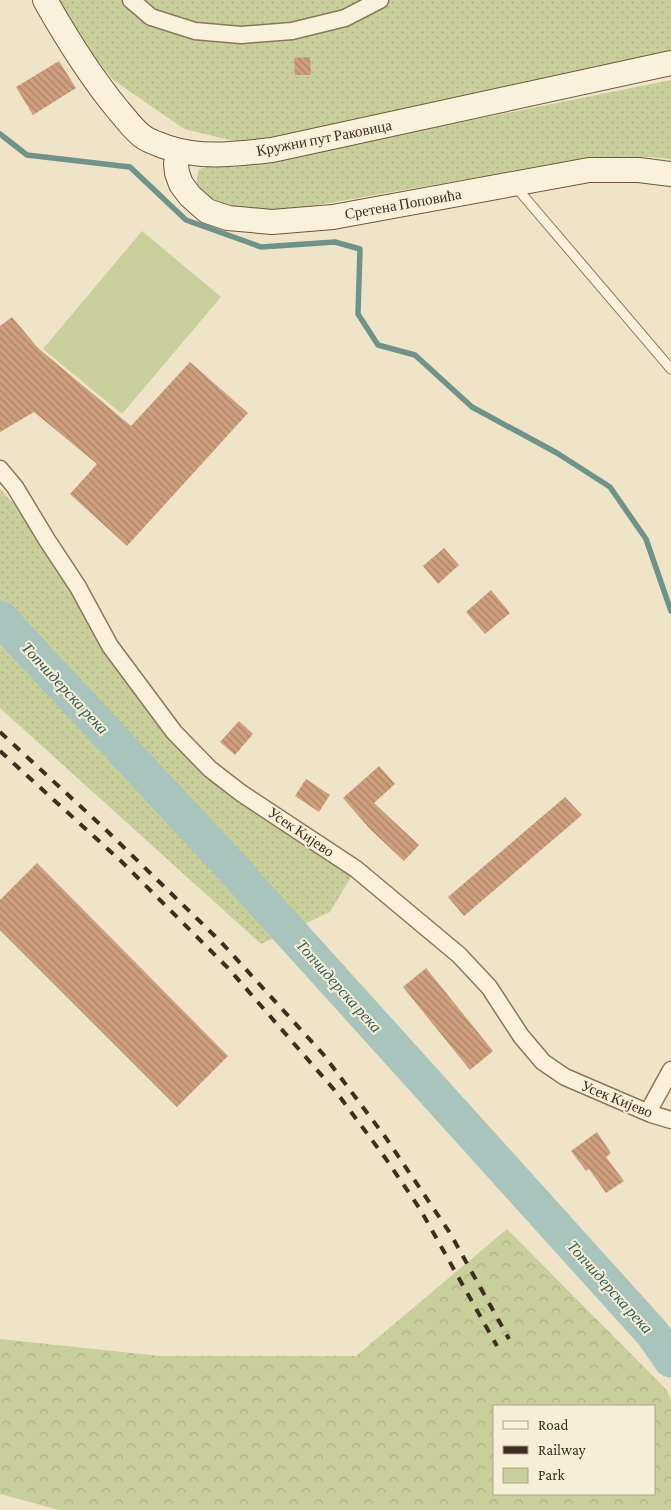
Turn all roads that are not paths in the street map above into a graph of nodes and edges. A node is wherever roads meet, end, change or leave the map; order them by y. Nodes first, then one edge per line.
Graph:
1 (45, 0) edge
2 (131, 0) edge
3 (380, 0) edge
4 (671, 63) edge
5 (178, 151) junction
6 (671, 174) edge
7 (513, 184) junction
8 (671, 369) edge
9 (0, 469) edge
10 (671, 1070) edge
11 (648, 1112) junction
12 (671, 1120) edge

1 - 5 main road, Кружни пут Раковица
2 - 3 street
4 - 5 main road, Кружни пут Раковица
5 - 7 main road, Сретена Поповића
6 - 7 main road, Сретена Поповића
7 - 8 lane
9 - 11 street, Усек Кијево
10 - 11 street
11 - 12 street, Усек Кијево

